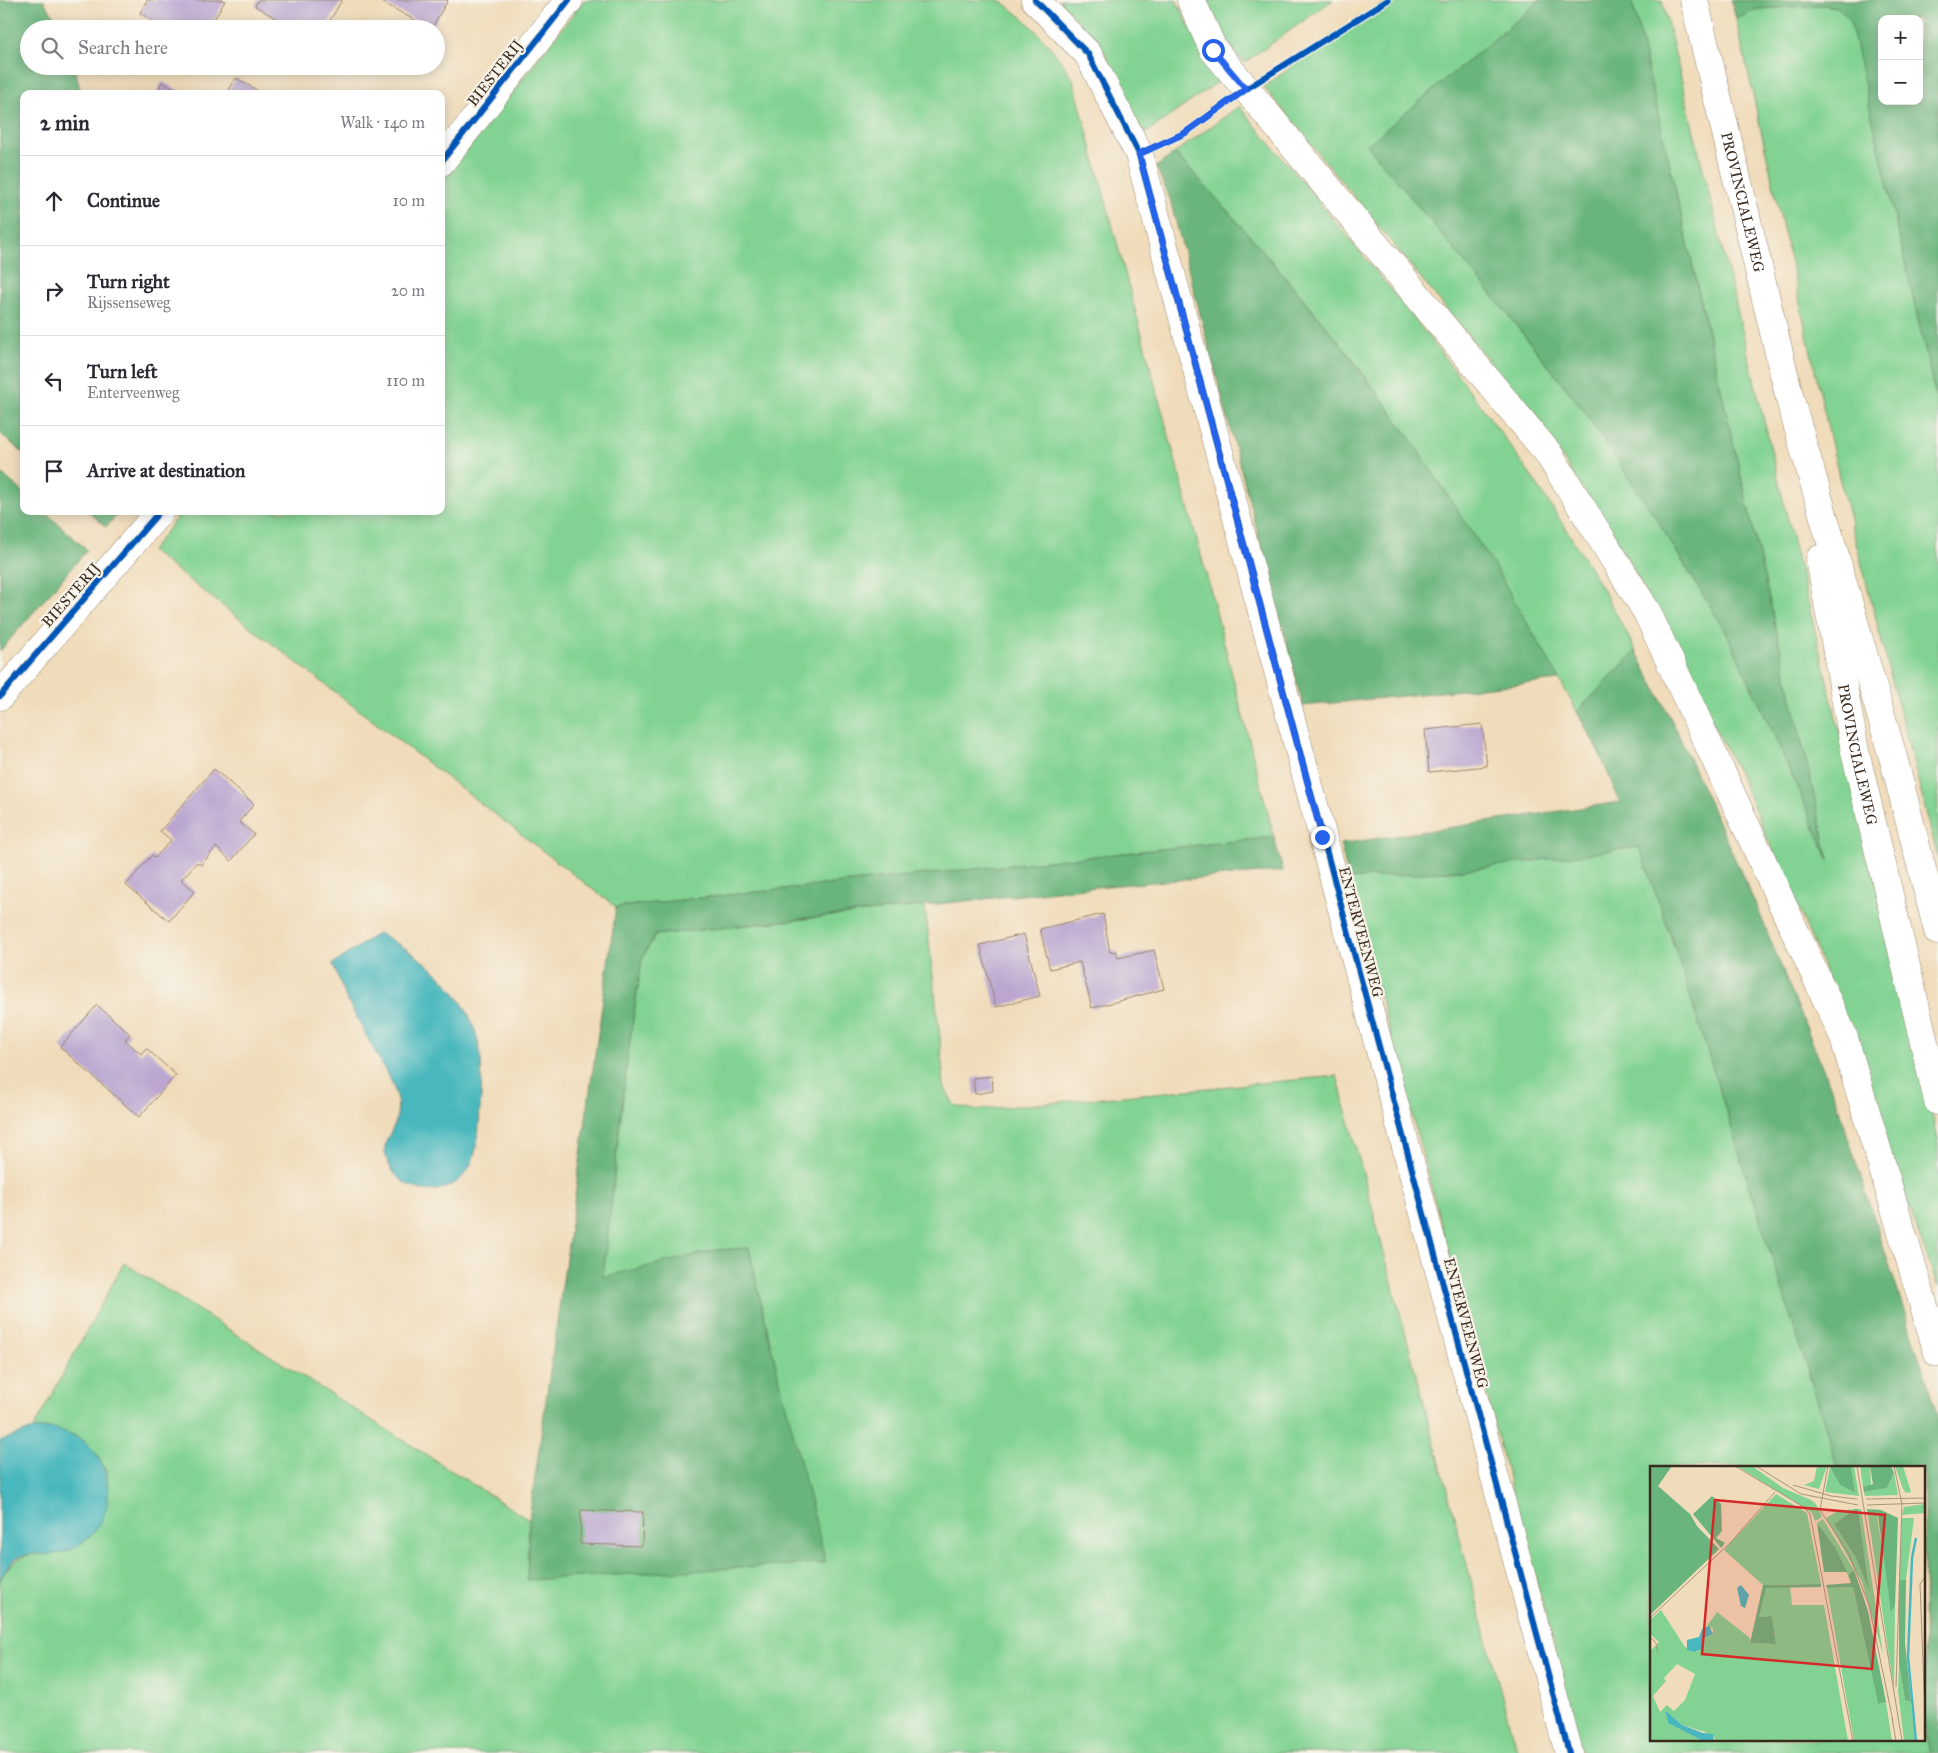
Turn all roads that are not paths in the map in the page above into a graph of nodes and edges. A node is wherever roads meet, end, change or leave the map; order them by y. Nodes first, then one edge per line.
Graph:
1 (569, 0) edge
2 (1035, 0) edge
3 (1191, 0) edge
4 (1694, 0) edge
5 (445, 157) edge
6 (1792, 403) junction
7 (157, 515) edge
8 (0, 696) edge
9 (1938, 931) edge
10 (1938, 1101) edge
11 (1938, 1354) edge
12 (1568, 1753) edge

1 - 5 main road, BIESTERIJ
2 - 12 main road, ENTERVEENWEG
3 - 11 main road
4 - 6 main road, PROVINCIALEWEG
6 - 9 main road, PROVINCIALEWEG
6 - 10 main road, PROVINCIALEWEG
7 - 8 main road, BIESTERIJ

